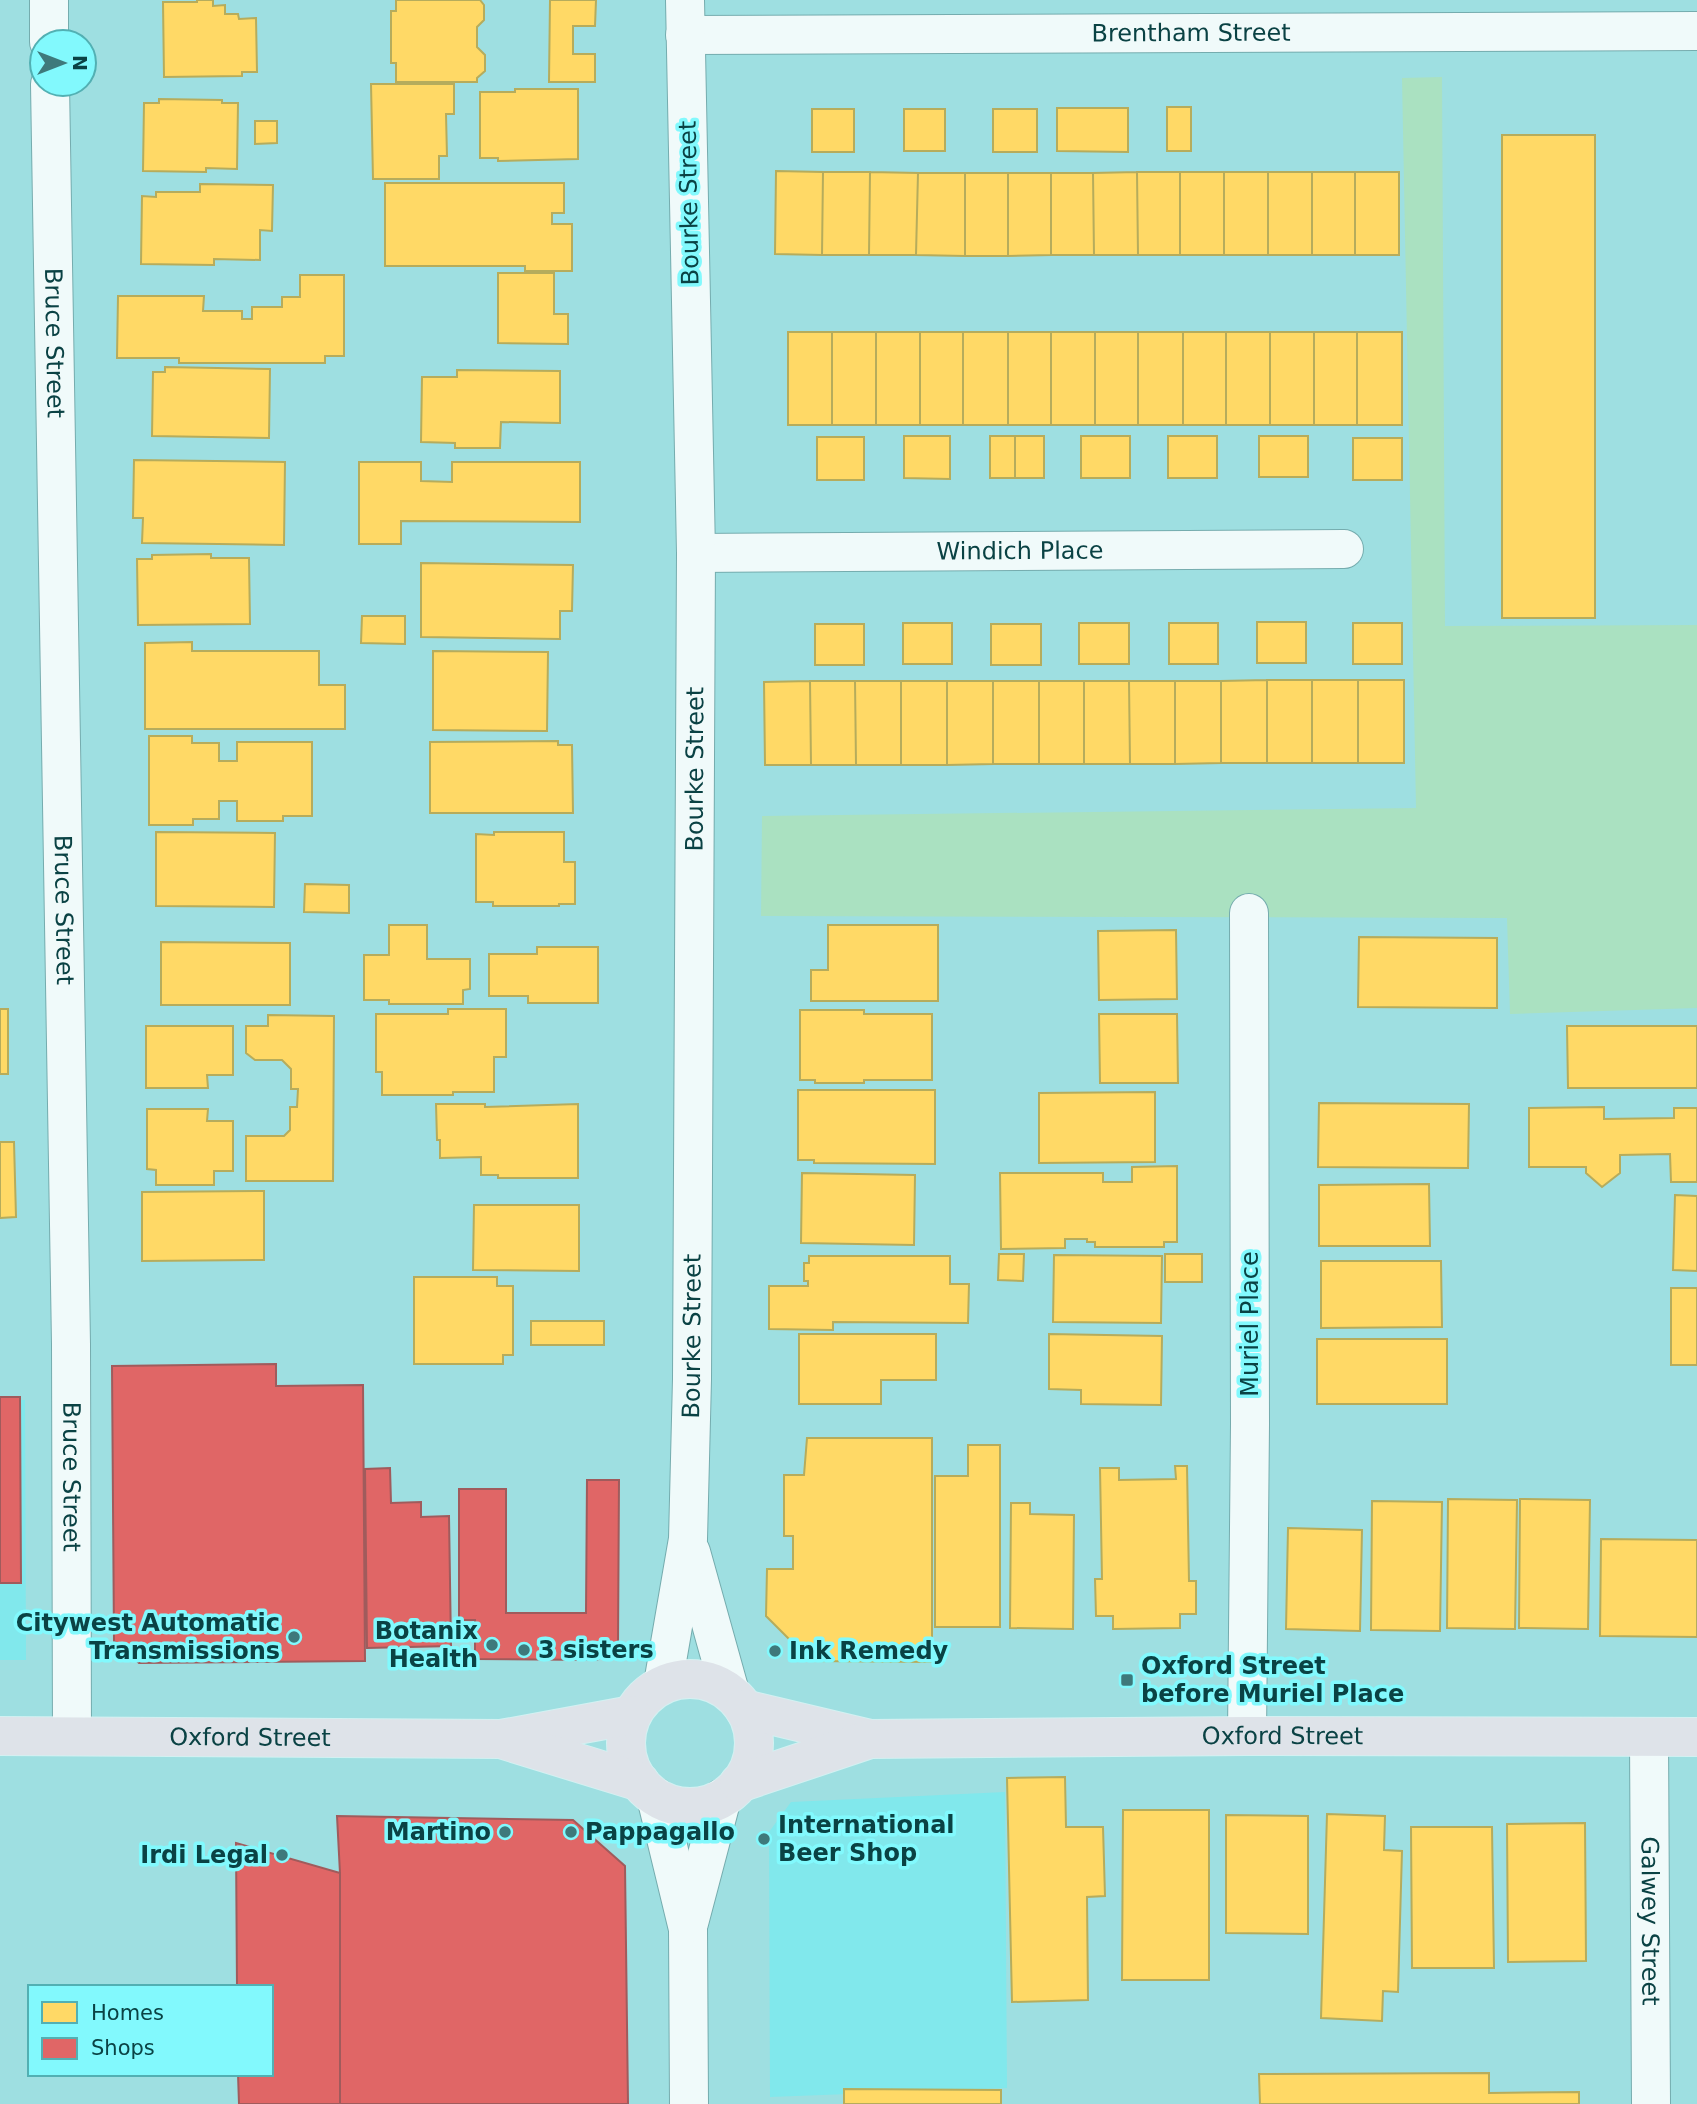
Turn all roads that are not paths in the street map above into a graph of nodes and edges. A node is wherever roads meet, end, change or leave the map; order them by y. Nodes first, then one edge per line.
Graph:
1 (49, 0) edge
2 (685, 17) edge
3 (49, 28) edge
4 (1697, 31) edge
5 (50, 98) edge
6 (1344, 550) dead end
7 (696, 553) junction
8 (1249, 913) dead end
9 (688, 1539) junction
10 (663, 1685) junction
11 (737, 1700) junction
12 (632, 1715) junction
13 (0, 1736) edge
14 (72, 1736) junction
15 (1247, 1736) junction
16 (1648, 1737) junction
17 (1697, 1737) edge
18 (502, 1739) junction
19 (870, 1739) junction
20 (648, 1790) junction
21 (731, 1791) junction
22 (688, 1928) junction
23 (689, 2104) edge
24 (1651, 2104) edge

1 - 3 street
2 - 4 street, Brentham Street
2 - 7 street, Bourke Street
5 - 14 street, Bruce Street
6 - 7 street, Windich Place
7 - 9 street, Bourke Street
8 - 15 street, Muriel Place
9 - 10 street, Bourke Street
9 - 11 street, Bourke Street
10 - 11 main road
10 - 12 main road
11 - 19 main road, Oxford Street
11 - 21 main road
12 - 18 main road, Oxford Street
12 - 20 main road
13 - 14 main road, Oxford Street
14 - 18 main road, Oxford Street
15 - 16 main road, Oxford Street
15 - 19 main road, Oxford Street
16 - 17 main road, Oxford Street
16 - 24 street, Galwey Street
18 - 20 main road, Oxford Street
19 - 21 main road, Oxford Street
20 - 21 main road
20 - 22 street
21 - 22 street
22 - 23 street

